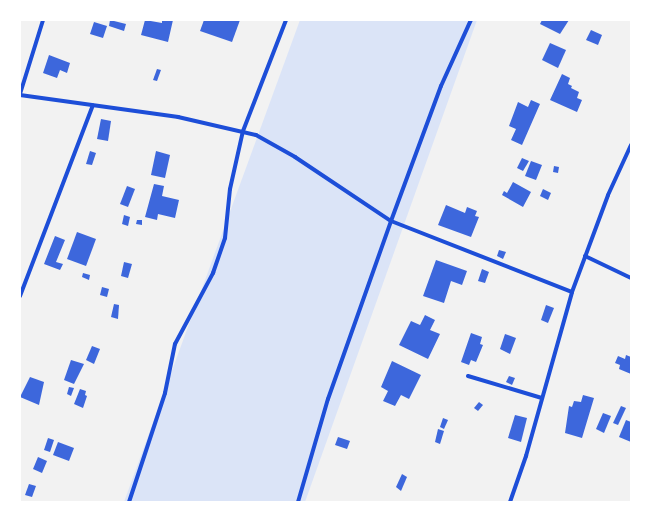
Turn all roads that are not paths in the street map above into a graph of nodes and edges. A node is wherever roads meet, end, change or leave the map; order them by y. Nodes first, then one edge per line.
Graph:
1 (43, 20) edge
2 (286, 20) edge
3 (471, 20) edge
4 (20, 94) edge
5 (93, 105) junction
6 (243, 131) junction
7 (631, 145) edge
8 (391, 221) junction
9 (585, 256) junction
10 (631, 278) edge
11 (572, 292) junction
12 (20, 296) edge
13 (468, 376) dead end
14 (542, 398) junction
15 (129, 502) edge
16 (298, 502) edge
17 (510, 502) edge

1 - 4 street
2 - 6 street
3 - 8 street
4 - 5 street
5 - 6 street
5 - 12 street
6 - 8 street
6 - 15 street
7 - 9 street
8 - 11 street
8 - 16 street
9 - 10 street
9 - 11 street
11 - 14 street
13 - 14 street
14 - 17 street

